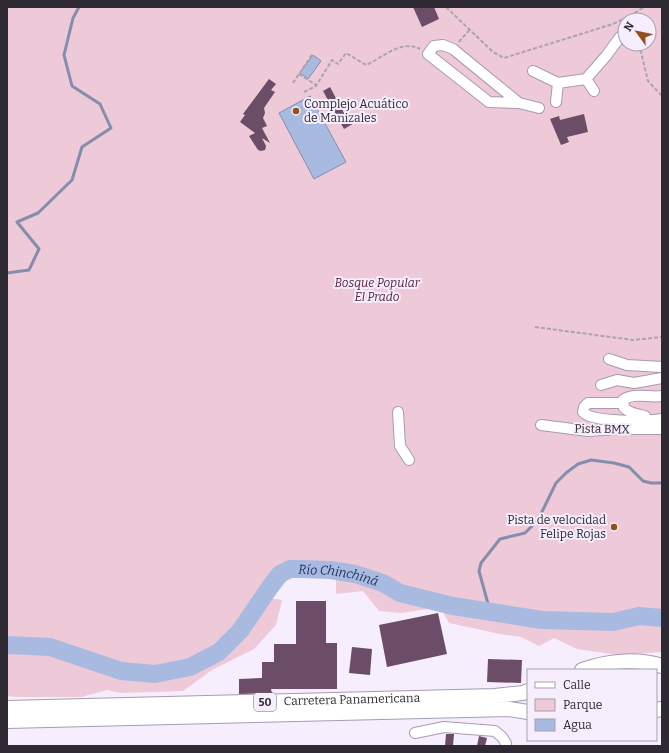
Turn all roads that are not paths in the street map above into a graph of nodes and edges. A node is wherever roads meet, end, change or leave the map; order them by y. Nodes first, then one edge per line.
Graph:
1 (617, 41) edge
2 (533, 71) dead end
3 (586, 79) junction
4 (558, 83) junction
5 (594, 91) dead end
6 (556, 102) dead end
7 (519, 103) junction
8 (539, 108) dead end
9 (609, 359) dead end
10 (662, 367) edge
11 (662, 378) edge
12 (601, 385) dead end
13 (662, 396) edge
14 (623, 404) junction
15 (398, 412) dead end
16 (662, 418) edge
17 (541, 425) dead end
18 (662, 429) edge
19 (409, 460) dead end
20 (658, 665) edge
21 (585, 669) edge
22 (633, 669) edge
23 (527, 691) edge
24 (7, 708) edge
25 (527, 712) edge
26 (7, 721) edge
27 (415, 733) dead end
28 (506, 746) edge

1 - 3 street
2 - 4 street
3 - 4 street
3 - 5 street
4 - 6 street
7 - 7 street
7 - 8 street
9 - 10 street
11 - 12 street
13 - 14 street, Pista BMX
14 - 16 street, Pista BMX
14 - 16 street, Pista BMX
15 - 19 street
17 - 18 street, Pista BMX
20 - 21 highway
20 - 22 highway
23 - 24 highway, Carretera Panamericana / 50
25 - 26 highway, Carretera Panamericana / 50
27 - 28 street

